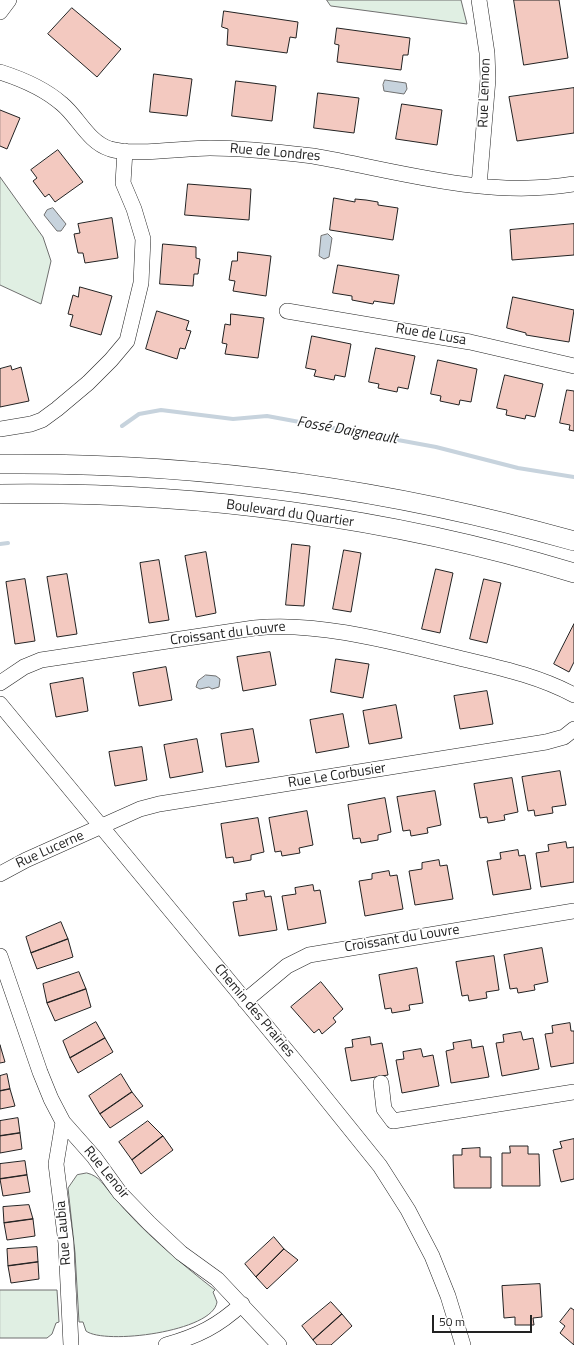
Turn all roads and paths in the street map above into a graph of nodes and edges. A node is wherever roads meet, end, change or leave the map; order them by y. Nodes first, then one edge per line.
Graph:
1 (9, 0) edge
2 (479, 0) edge
3 (0, 12) edge
4 (0, 72) edge
5 (125, 151) junction
6 (574, 184) edge
7 (479, 186) junction
8 (287, 311) dead end
9 (574, 366) edge
10 (0, 428) edge
11 (0, 464) edge
12 (0, 494) edge
13 (574, 541) edge
14 (574, 573) edge
15 (0, 684) edge
16 (574, 695) edge
17 (0, 704) edge
18 (574, 729) edge
19 (101, 827) junction
20 (0, 874) edge
21 (574, 912) edge
22 (0, 956) edge
23 (245, 1001) junction
24 (381, 1083) dead end
25 (574, 1092) edge
26 (63, 1122) junction
27 (242, 1304) junction
28 (71, 1345) edge
29 (166, 1345) edge
30 (279, 1345) edge
31 (463, 1345) edge

1 - 3 street
2 - 7 street, Rue Lennon
4 - 5 street, Rue de Londres
5 - 7 street, Rue de Londres
5 - 10 street
6 - 7 street, Rue de Londres
8 - 9 street, Rue de Lusa
11 - 13 main road
12 - 14 main road, Boulevard du Quartier
15 - 16 street, Croissant du Louvre
17 - 19 street, Chemin des Prairies
18 - 19 street, Rue Le Corbusier
19 - 20 street, Rue Lucerne
19 - 23 street, Chemin des Prairies
21 - 23 street, Croissant du Louvre
22 - 26 street, Rue Lenoir
23 - 31 street, Chemin des Prairies
24 - 25 street
26 - 27 street, Rue Lenoir
26 - 28 street, Rue Laubia
27 - 29 street
27 - 30 street, Rue Lenoir

